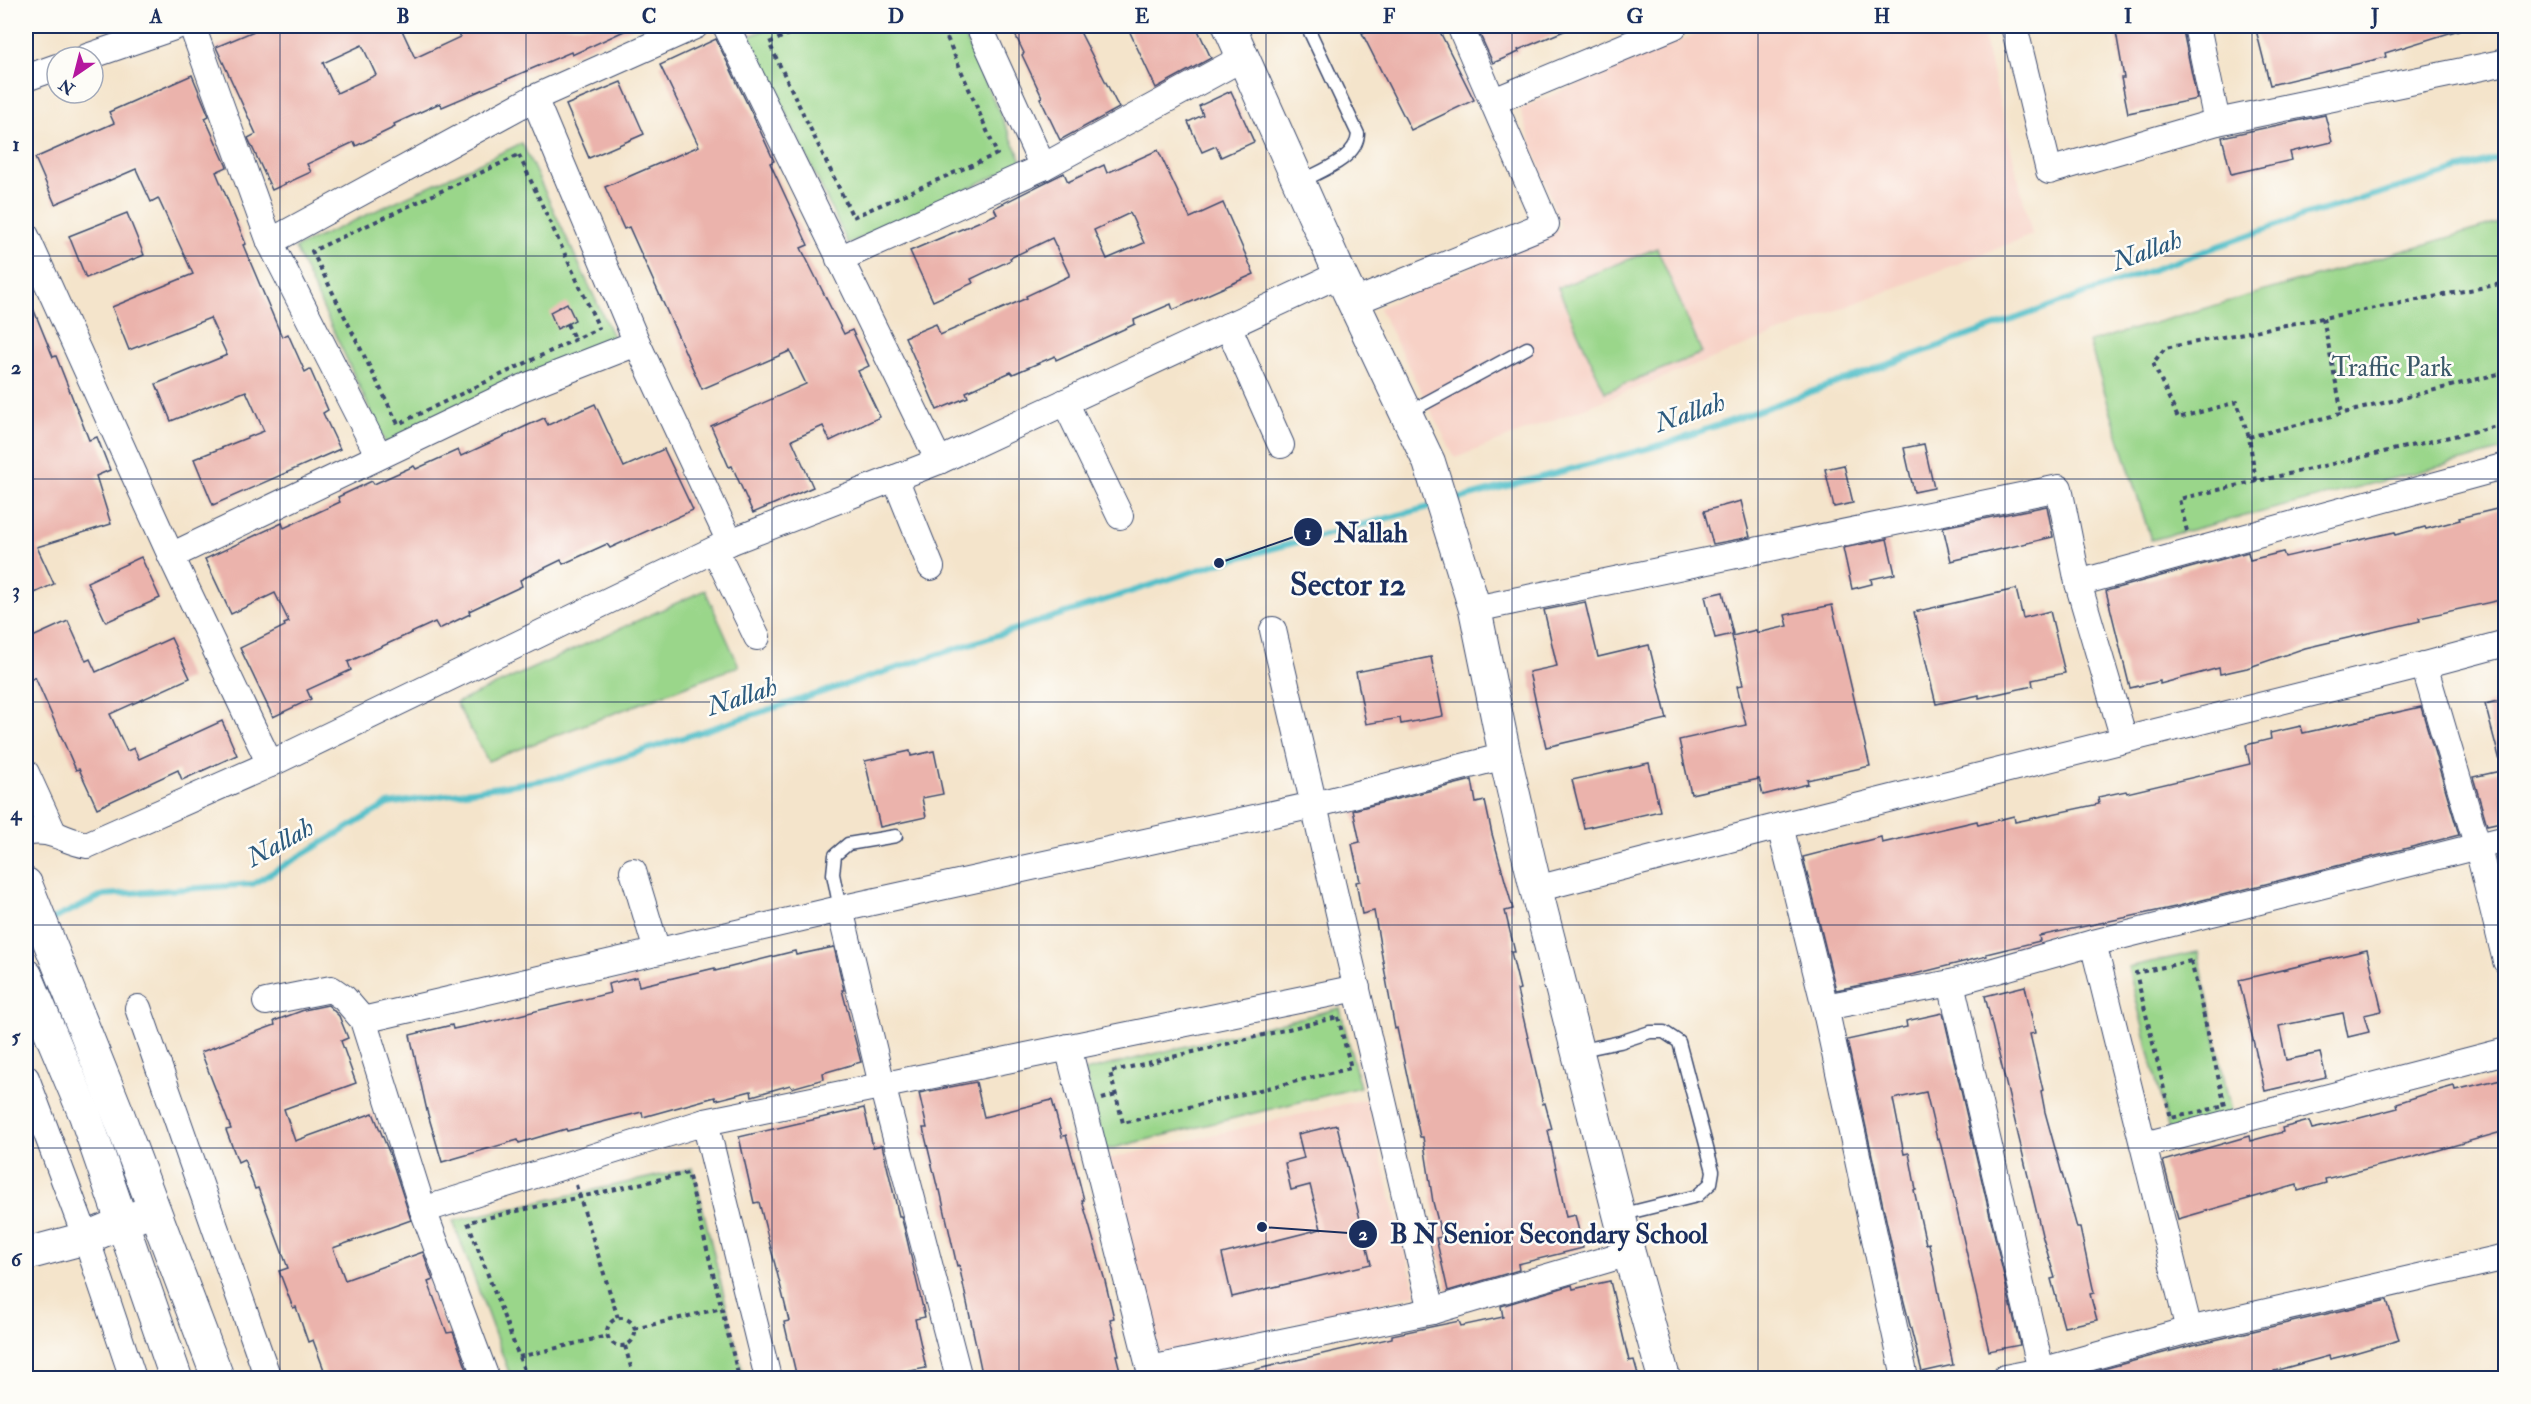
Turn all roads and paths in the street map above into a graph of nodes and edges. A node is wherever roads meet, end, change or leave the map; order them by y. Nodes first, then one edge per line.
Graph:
1 (177, 26) edge
2 (192, 26) edge
3 (695, 26) edge
4 (726, 26) edge
5 (806, 26) edge
6 (942, 26) edge
7 (979, 26) edge
8 (1307, 26) edge
9 (1460, 26) edge
10 (1674, 26) edge
11 (2014, 26) edge
12 (2197, 26) edge
13 (1233, 27) edge
14 (105, 51) edge
15 (1244, 57) junction
16 (2505, 62) edge
17 (45, 71) edge
18 (26, 78) edge
19 (534, 98) junction
20 (1494, 101) junction
21 (2217, 122) junction
22 (1043, 167) junction
23 (1299, 182) junction
24 (26, 236) edge
25 (270, 242) junction
26 (839, 259) junction
27 (1340, 274) junction
28 (2505, 283) edge
29 (1354, 302) junction
30 (2323, 318) junction
31 (567, 324) dead end
32 (1228, 326) junction
33 (575, 340) junction
34 (637, 343) junction
35 (1527, 348) dead end
36 (2505, 372) edge
37 (1065, 402) junction
38 (2342, 413) junction
39 (1406, 414) junction
40 (2505, 424) edge
41 (2249, 437) junction
42 (1281, 445) dead end
43 (379, 456) junction
44 (939, 461) junction
45 (2505, 466) edge
46 (895, 478) junction
47 (2256, 481) junction
48 (1120, 516) dead end
49 (723, 546) junction
50 (2193, 552) junction
51 (171, 556) junction
52 (932, 567) dead end
53 (2078, 584) junction
54 (1475, 609) junction
55 (1273, 630) dead end
56 (757, 637) dead end
57 (2505, 643) edge
58 (2424, 666) junction
59 (2124, 740) junction
60 (1505, 756) junction
61 (270, 764) junction
62 (26, 773) edge
63 (1314, 806) junction
64 (1779, 826) junction
65 (53, 832) junction
66 (26, 833) edge
67 (896, 836) dead end
68 (2505, 839) edge
69 (2477, 844) junction
70 (633, 871) dead end
71 (26, 885) edge
72 (1536, 889) junction
73 (840, 909) junction
74 (2093, 943) junction
75 (657, 951) junction
76 (2505, 961) edge
77 (26, 975) edge
78 (1951, 983) junction
79 (1357, 988) junction
80 (266, 1002) dead end
81 (1825, 1007) junction
82 (138, 1008) dead end
83 (363, 1020) junction
84 (1068, 1047) junction
85 (1577, 1051) junction
86 (2505, 1051) edge
87 (26, 1078) edge
88 (882, 1085) junction
89 (2171, 1118) joint
90 (705, 1122) junction
91 (1123, 1123) joint
92 (2144, 1145) junction
93 (569, 1164) junction
94 (580, 1197) junction
95 (154, 1210) junction
96 (423, 1210) junction
97 (1619, 1215) junction
98 (122, 1222) junction
99 (86, 1238) junction
100 (1629, 1253) junction
101 (26, 1254) edge
102 (2505, 1257) edge
103 (749, 1302) junction
104 (722, 1308) junction
105 (1432, 1311) junction
106 (618, 1318) junction
107 (634, 1329) junction
108 (2189, 1329) junction
109 (607, 1336) junction
110 (625, 1346) junction
111 (519, 1357) junction
112 (2041, 1371) junction
113 (1151, 1374) edge
114 (133, 1378) edge
115 (176, 1378) edge
116 (218, 1378) edge
117 (268, 1378) edge
118 (486, 1378) edge
119 (527, 1378) edge
120 (634, 1378) edge
121 (739, 1378) edge
122 (768, 1378) edge
123 (959, 1378) edge
124 (1664, 1378) edge
125 (1905, 1378) edge
126 (2006, 1378) edge

1 - 14 street
2 - 25 street
3 - 19 street
4 - 26 street
5 - 6 path
7 - 22 street
8 - 23 lane
9 - 20 street
10 - 20 street
11 - 21 street
12 - 21 street
13 - 15 street
15 - 22 street
15 - 23 street
16 - 21 street
17 - 18 street
19 - 25 street
19 - 34 street
20 - 29 street
22 - 26 street
23 - 27 street
24 - 51 street
25 - 43 street
26 - 44 street
27 - 29 street
27 - 32 street
28 - 30 path
29 - 39 street
30 - 38 path
30 - 41 path
31 - 33 path
32 - 37 street
32 - 42 street
33 - 33 path
34 - 43 street
34 - 49 street
35 - 39 lane
36 - 38 path
37 - 44 street
37 - 48 street
38 - 41 path
39 - 54 street
40 - 47 path
41 - 47 path
43 - 51 street
44 - 46 street
45 - 50 street
46 - 49 street
46 - 52 street
47 - 50 path
49 - 56 street
49 - 61 street
50 - 53 street
51 - 61 street
53 - 54 street
53 - 59 street
54 - 60 street
55 - 63 street
57 - 58 street
58 - 59 street
58 - 69 street
59 - 64 street
60 - 63 street
60 - 72 street
61 - 65 street
62 - 65 street
63 - 73 street
63 - 79 street
64 - 72 street
64 - 81 street
65 - 66 street
67 - 73 lane
68 - 69 street
69 - 74 street
69 - 76 street
70 - 75 street
71 - 95 street
72 - 85 street
73 - 75 street
73 - 88 street
74 - 78 street
74 - 92 street
75 - 83 street
77 - 98 street
78 - 81 street
78 - 112 street
79 - 84 street
79 - 105 street
80 - 83 street
81 - 125 street
82 - 117 street
83 - 96 street
84 - 88 street
84 - 113 street
85 - 97 street
85 - 97 lane
86 - 92 street
87 - 99 street
88 - 90 street
88 - 123 street
89 - 89 path
90 - 93 street
90 - 103 street
91 - 91 path
92 - 108 street
93 - 94 path
93 - 96 street
94 - 104 path
94 - 106 path
94 - 111 path
95 - 98 street
95 - 116 street
96 - 118 street
97 - 100 street
98 - 99 street
98 - 115 street
99 - 101 street
99 - 114 street
100 - 105 street
100 - 124 street
102 - 108 street
103 - 104 path
103 - 122 street
104 - 107 path
104 - 121 path
105 - 113 street
106 - 107 path
106 - 109 path
107 - 110 path
108 - 112 street
109 - 110 path
109 - 111 path
110 - 120 path
111 - 119 path
112 - 126 street

